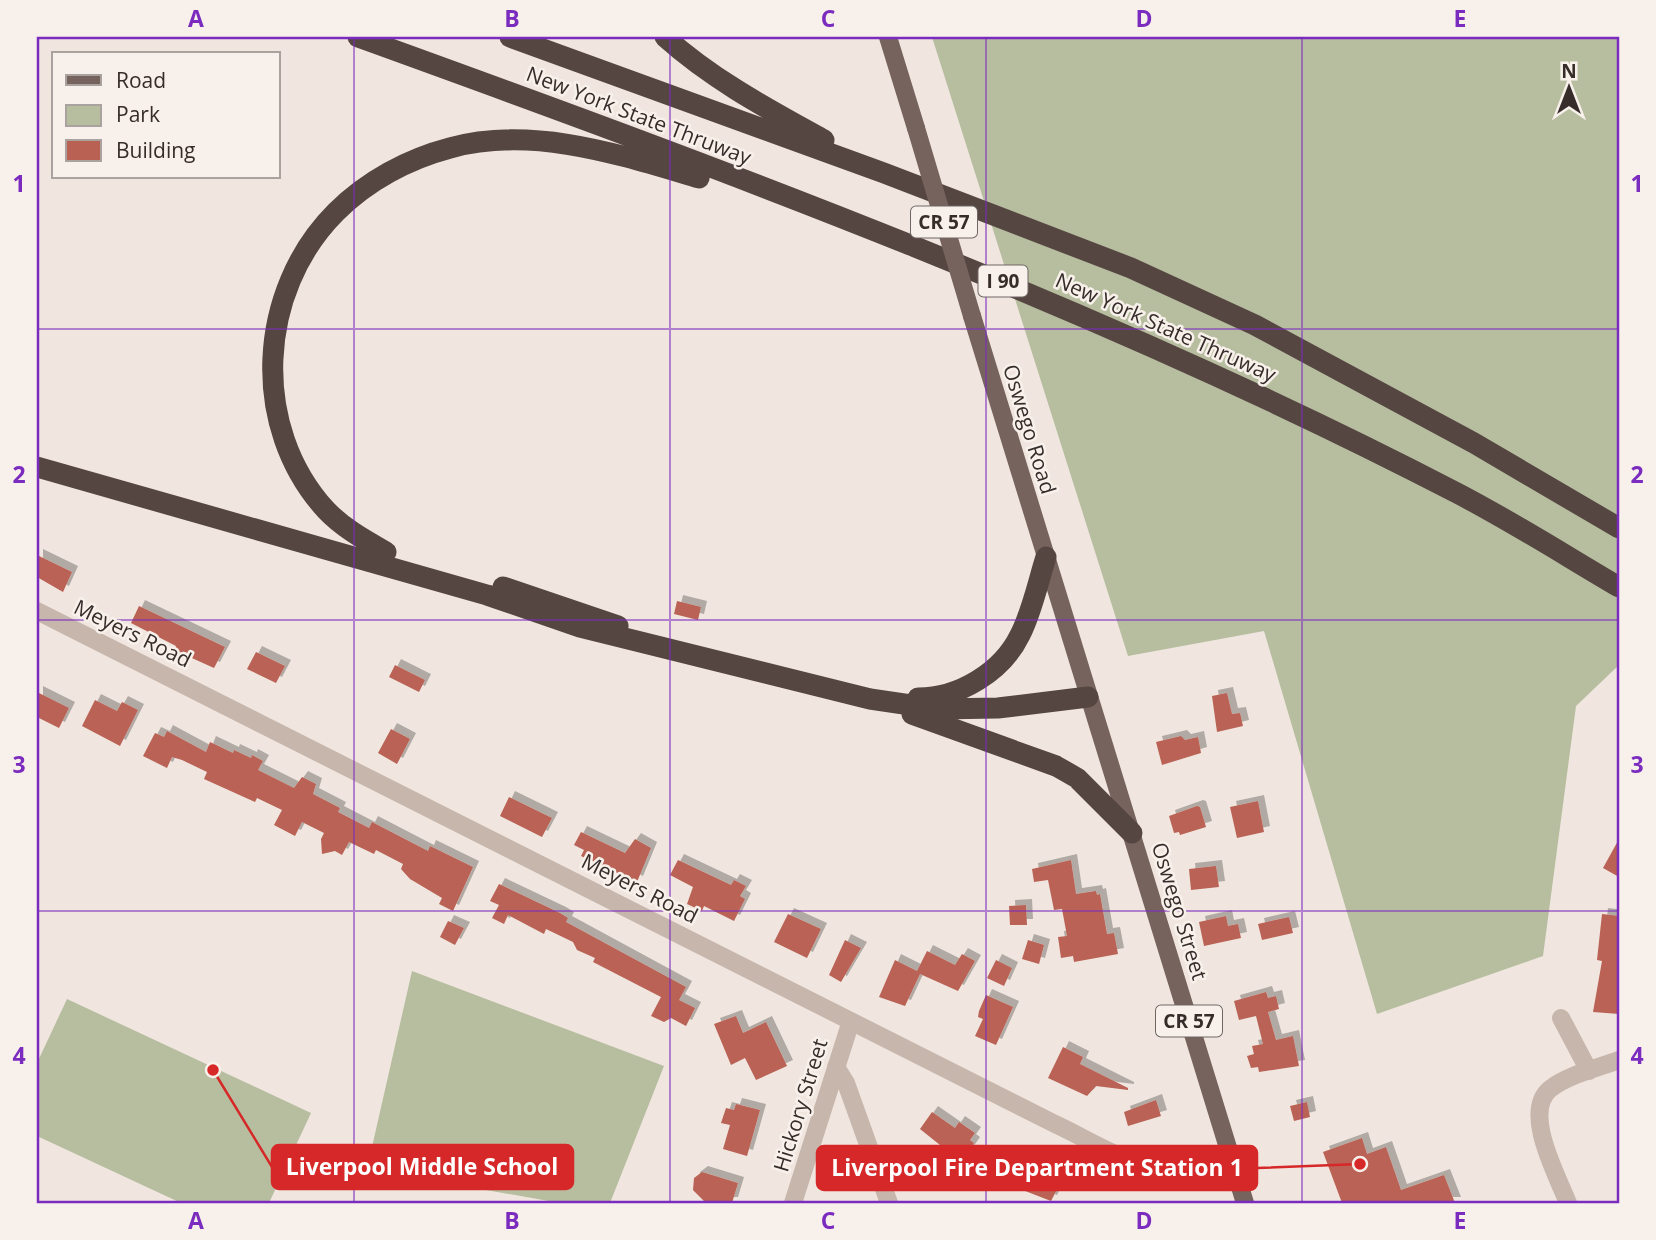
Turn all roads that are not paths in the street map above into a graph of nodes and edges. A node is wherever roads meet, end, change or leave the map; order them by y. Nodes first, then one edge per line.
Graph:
1 (358, 37) edge
2 (510, 37) edge
3 (665, 37) edge
4 (888, 37) edge
5 (884, 173) junction
6 (801, 203) junction
7 (37, 454) edge
8 (37, 467) edge
9 (1619, 528) edge
10 (386, 552) junction
11 (1045, 557) junction
12 (1619, 587) edge
13 (37, 611) edge
14 (683, 654) junction
15 (1088, 697) junction
16 (870, 699) junction
17 (1132, 833) junction
18 (1561, 1018) dead end
19 (851, 1021) junction
20 (1619, 1060) edge
21 (836, 1067) junction
22 (1589, 1071) junction
23 (1232, 1161) junction
24 (793, 1203) edge
25 (889, 1203) edge
26 (1245, 1203) edge
27 (1568, 1203) edge

1 - 6 highway, New York State Thruway / I 90
2 - 5 highway, New York State Thruway
3 - 5 highway
4 - 11 main road, Oswego Road / CR 57, bridge
5 - 9 highway, New York State Thruway
6 - 10 highway
6 - 12 highway, New York State Thruway / I 90
7 - 10 highway
8 - 14 highway
10 - 14 highway
11 - 15 main road, Oswego Road / CR 57
11 - 16 highway
13 - 19 street, Meyers Road
14 - 16 highway
15 - 16 highway
15 - 17 main road, Oswego Road / CR 57
16 - 17 highway
17 - 23 main road, Oswego Street / CR 57
18 - 22 street
19 - 21 street, Hickory Street
19 - 23 street, Meyers Road
20 - 22 street
21 - 24 street, Hickory Street
21 - 25 street
22 - 27 street
23 - 26 main road, Oswego Street / CR 57

